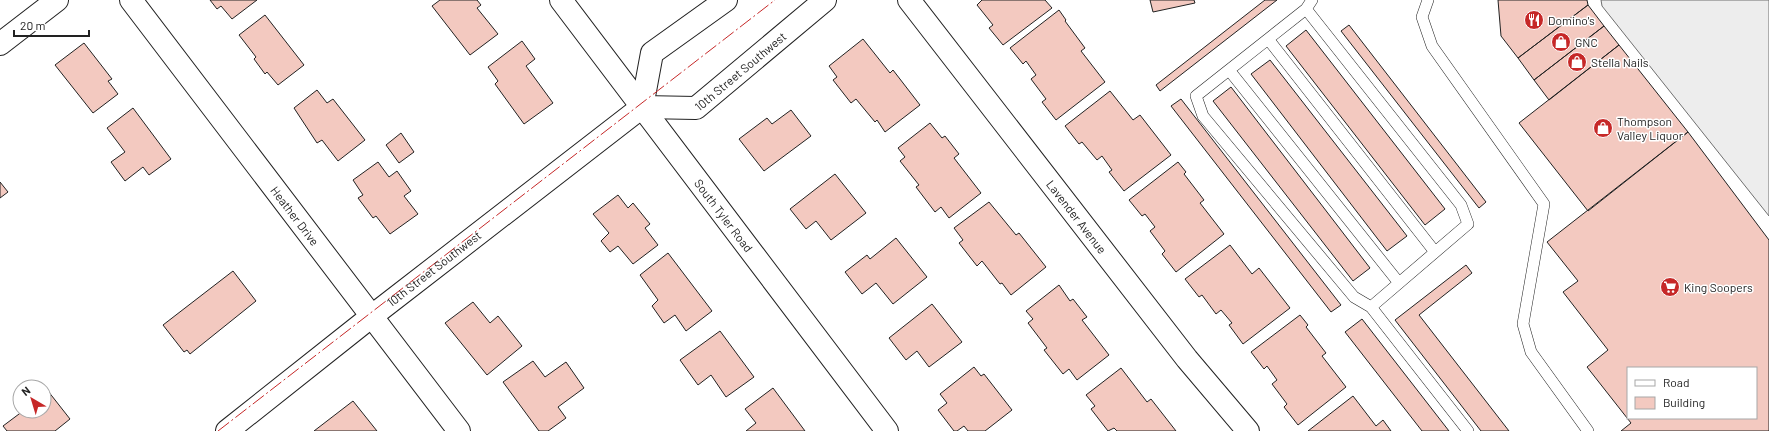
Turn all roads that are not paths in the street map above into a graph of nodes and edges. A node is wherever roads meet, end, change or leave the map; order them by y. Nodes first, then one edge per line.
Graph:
1 (57, 0) edge
2 (131, 0) edge
3 (562, 0) edge
4 (726, 0) edge
5 (825, 0) edge
6 (909, 0) edge
7 (1428, 0) edge
8 (1309, 5) edge
9 (1268, 39) junction
10 (0, 44) edge
11 (1229, 70) junction
12 (642, 107) junction
13 (1435, 252) junction
14 (1399, 283) junction
15 (1371, 307) junction
16 (372, 316) junction
17 (227, 431) edge
18 (459, 431) edge
19 (887, 431) edge
20 (1248, 431) edge
21 (1468, 431) edge
22 (1588, 431) edge

1 - 10 street
2 - 16 street, Heather Drive
3 - 12 street, South Tyler Road
4 - 12 street
5 - 12 street, 10th Street Southwest
6 - 20 street, Lavender Avenue
7 - 22 lane
8 - 9 lane
8 - 13 lane
9 - 11 lane
9 - 13 lane
11 - 14 lane
11 - 15 lane
12 - 16 street, 10th Street Southwest
12 - 19 street, South Tyler Road
13 - 14 lane
14 - 15 lane
15 - 21 lane
16 - 17 street, 10th Street Southwest
16 - 18 street, Heather Drive

